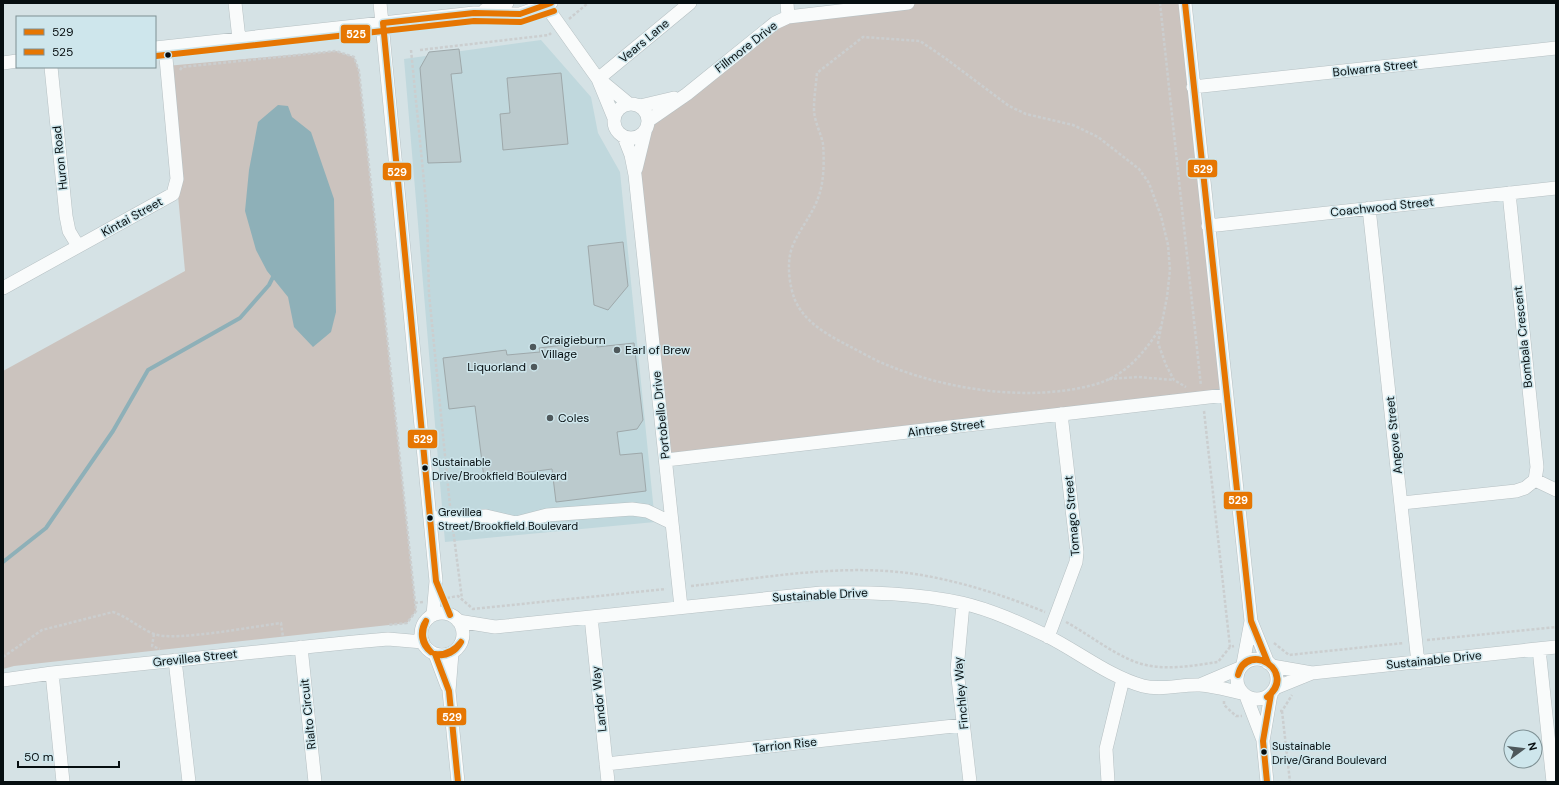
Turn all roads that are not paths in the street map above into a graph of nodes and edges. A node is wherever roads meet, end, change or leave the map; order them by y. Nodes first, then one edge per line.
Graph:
1 (235, 3) edge
2 (380, 3) edge
3 (507, 3) edge
4 (690, 3) edge
5 (787, 3) edge
6 (904, 3) edge
7 (1185, 3) edge
8 (548, 4) edge
9 (474, 13) junction
10 (788, 17) junction
11 (383, 23) junction
12 (239, 39) junction
13 (160, 47) edge
14 (1556, 48) edge
15 (16, 61) edge
16 (3, 63) edge
17 (51, 68) edge
18 (598, 79) junction
19 (1193, 87) junction
20 (687, 94) junction
21 (635, 105) junction
22 (614, 118) junction
23 (647, 126) junction
24 (624, 137) junction
25 (635, 174) junction
26 (1556, 188) edge
27 (1509, 193) junction
28 (1369, 208) junction
29 (1208, 226) junction
30 (78, 246) junction
31 (3, 288) edge
32 (1226, 395) junction
33 (1061, 414) junction
34 (666, 460) junction
35 (1535, 480) junction
36 (1556, 490) edge
37 (1402, 503) junction
38 (430, 518) junction
39 (672, 523) junction
40 (436, 580) junction
41 (963, 604) junction
42 (681, 607) junction
43 (433, 615) junction
44 (591, 617) junction
45 (454, 618) junction
46 (1251, 621) junction
47 (495, 627) junction
48 (422, 628) junction
49 (1048, 637) junction
50 (388, 639) junction
51 (462, 640) junction
52 (423, 642) junction
53 (301, 647) junction
54 (1556, 647) edge
55 (1539, 649) junction
56 (452, 653) junction
57 (435, 654) junction
58 (175, 660) junction
59 (1418, 662) junction
60 (1270, 664) junction
61 (1242, 666) junction
62 (52, 673) junction
63 (1312, 673) junction
64 (1123, 679) junction
65 (3, 680) edge
66 (1200, 685) junction
67 (449, 691) junction
68 (1273, 691) junction
69 (1244, 695) junction
70 (964, 725) junction
71 (1263, 741) junction
72 (606, 764) junction
73 (64, 782) edge
74 (189, 782) edge
75 (315, 782) edge
76 (458, 782) edge
77 (608, 782) edge
78 (970, 782) edge
79 (1108, 782) edge
80 (1267, 782) edge
81 (1553, 782) edge

1 - 12 street
2 - 11 street
3 - 9 street
4 - 18 street, Vears Lane
5 - 10 street
6 - 10 street, Fillmore Drive
7 - 19 street
8 - 9 street
8 - 18 street
9 - 11 street
10 - 20 street, Fillmore Drive
11 - 12 street
11 - 38 street
12 - 13 street
13 - 30 street, Kintai Street
14 - 19 street, Bolwarra Street
15 - 16 street
17 - 30 street, Huron Road
18 - 21 street
18 - 22 street
19 - 29 street
20 - 21 street
20 - 23 street, Fillmore Drive
21 - 22 street
21 - 23 street
22 - 24 street
23 - 24 street
23 - 25 street, Portobello Drive
24 - 25 street, Portobello Drive
25 - 34 street, Portobello Drive
26 - 27 street, Coachwood Street
27 - 28 street, Coachwood Street
27 - 35 street, Bombala Crescent
28 - 29 street, Coachwood Street
28 - 37 street, Angove Street
29 - 32 street
30 - 31 street, Kintai Street
32 - 33 street, Aintree Street
32 - 46 street
33 - 34 street, Aintree Street
33 - 49 street, Tomago Street
34 - 39 street, Portobello Drive
35 - 36 street
35 - 37 street
37 - 59 street, Angove Street
38 - 39 street
38 - 40 street
39 - 42 street, Portobello Drive
40 - 43 street
40 - 45 street
41 - 42 street, Sustainable Drive
41 - 49 street, Sustainable Drive
41 - 70 street, Finchley Way
42 - 44 street, Sustainable Drive
43 - 45 street
43 - 48 street
44 - 47 street, Sustainable Drive
44 - 72 street, Landor Way
45 - 47 street, Sustainable Drive
45 - 51 street
46 - 60 street
46 - 61 street
47 - 51 street, Sustainable Drive
48 - 50 street, Grevillea Street
48 - 52 street
49 - 64 street, Sustainable Drive
50 - 52 street, Grevillea Street
50 - 53 street, Grevillea Street
51 - 56 street
52 - 57 street
53 - 58 street, Grevillea Street
53 - 75 street, Rialto Circuit
54 - 55 street, Sustainable Drive
55 - 59 street, Sustainable Drive
55 - 81 street
56 - 57 street
56 - 67 street
57 - 67 street
58 - 62 street, Grevillea Street
58 - 74 street
59 - 63 street, Sustainable Drive
60 - 61 street
60 - 63 street, Sustainable Drive
60 - 68 street
61 - 66 street, Sustainable Drive
61 - 69 street
62 - 65 street, Grevillea Street
62 - 73 street
63 - 68 street, Sustainable Drive
64 - 66 street, Sustainable Drive
64 - 79 street
66 - 69 street, Sustainable Drive
67 - 76 street
68 - 69 street
68 - 71 street
69 - 71 street
70 - 72 street, Tarrion Rise
70 - 78 street, Finchley Way
71 - 80 street
72 - 77 street, Landor Way

